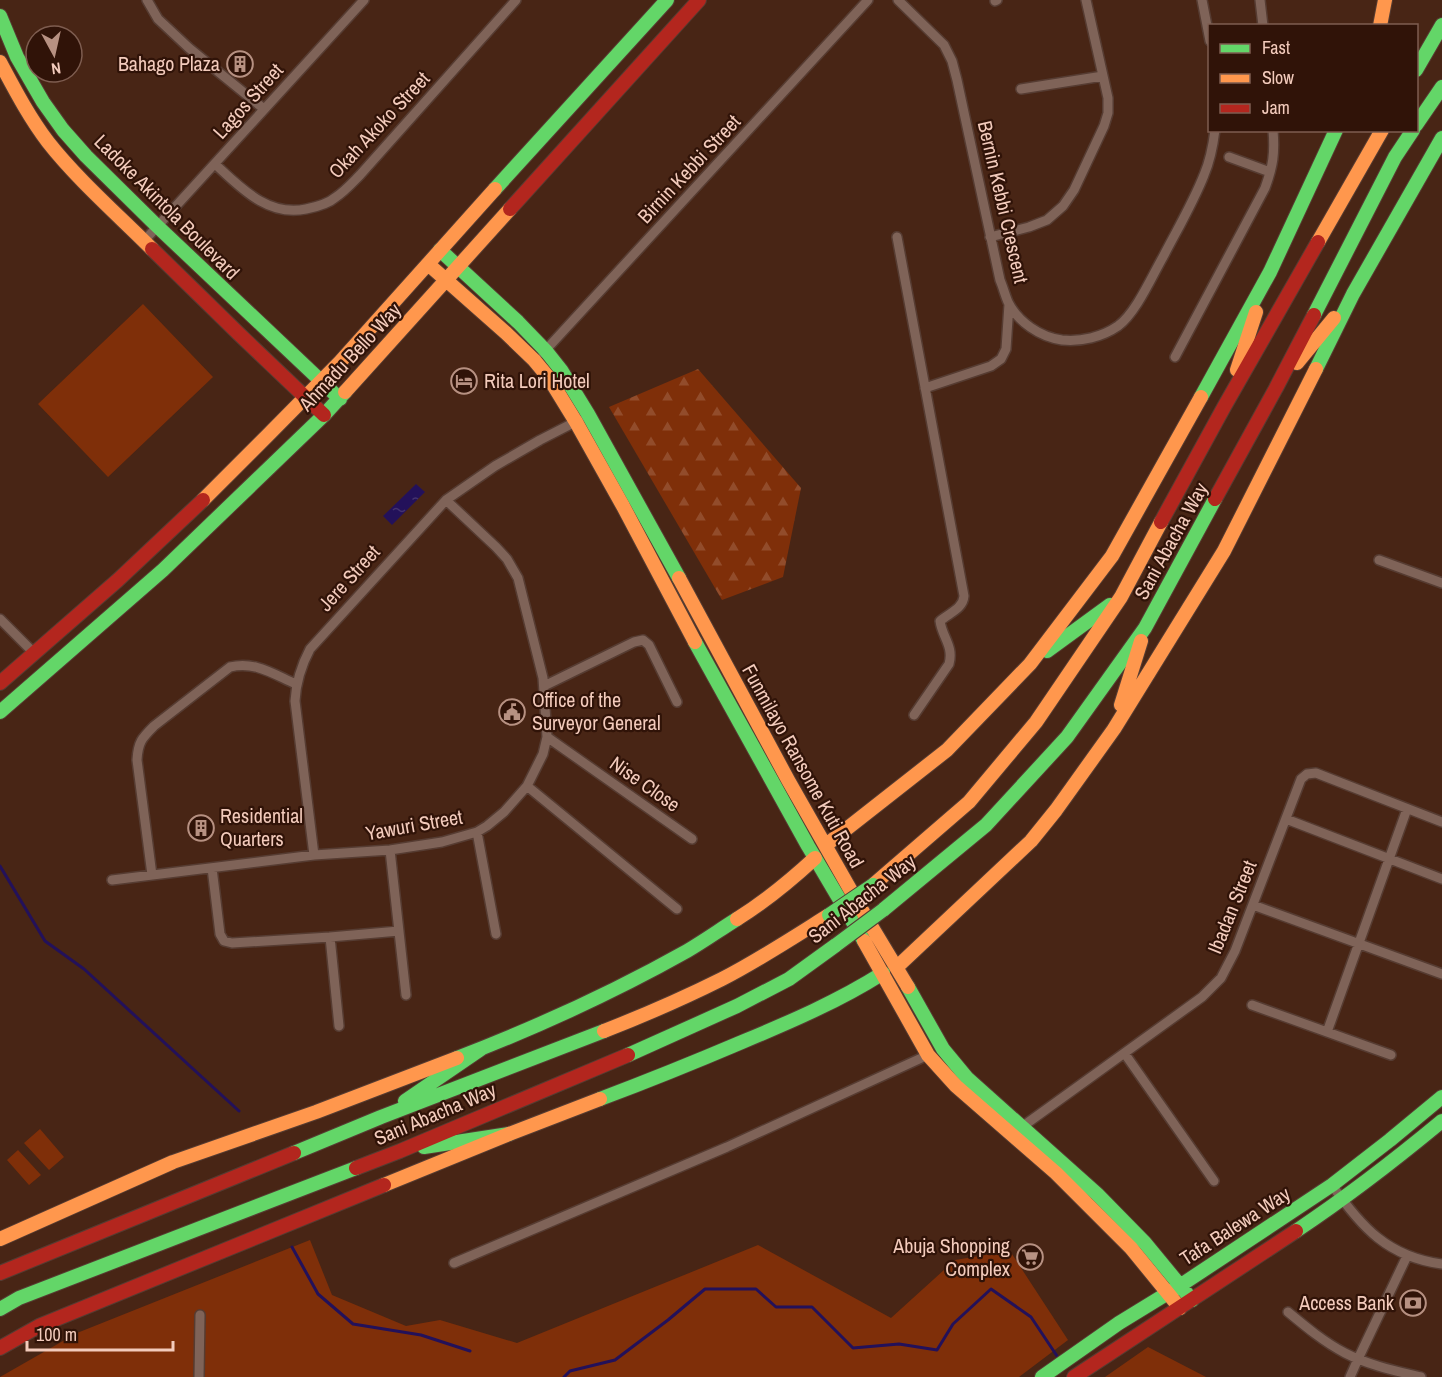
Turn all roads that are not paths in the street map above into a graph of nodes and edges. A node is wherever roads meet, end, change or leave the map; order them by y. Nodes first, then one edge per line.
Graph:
1 (147, 0) edge
2 (364, 0) edge
3 (516, 0) edge
4 (667, 0) edge
5 (699, 0) edge
6 (868, 0) edge
7 (898, 0) edge
8 (1086, 0) edge
9 (1202, 0) edge
10 (1260, 0) edge
11 (1384, 0) edge
12 (0, 16) edge
13 (1263, 24) edge
14 (1380, 24) edge
15 (1442, 25) edge
16 (1208, 35) edge
17 (0, 62) edge
18 (1418, 67) edge
19 (1103, 76) junction
20 (1442, 87) edge
21 (1021, 89) dead end
22 (264, 109) junction
23 (1418, 122) edge
24 (1215, 132) edge
25 (1273, 132) edge
26 (1335, 132) edge
27 (1381, 132) edge
28 (1412, 132) edge
29 (1442, 138) edge
30 (1230, 156) dead end
31 (215, 164) junction
32 (1270, 172) junction
33 (157, 226) junction
34 (897, 237) dead end
35 (990, 237) junction
36 (144, 241) junction
37 (440, 250) junction
38 (428, 264) junction
39 (459, 267) junction
40 (1270, 272) junction
41 (446, 281) junction
42 (1353, 294) junction
43 (1009, 304) junction
44 (546, 351) junction
45 (1175, 357) dead end
46 (534, 360) junction
47 (320, 382) junction
48 (926, 388) junction
49 (1276, 388) junction
50 (305, 399) junction
51 (340, 399) junction
52 (1224, 407) junction
53 (588, 414) junction
54 (324, 416) junction
55 (576, 422) junction
56 (446, 500) junction
57 (1379, 560) dead end
58 (1442, 583) edge
59 (1121, 597) junction
60 (0, 619) edge
61 (1145, 628) junction
62 (35, 654) junction
63 (1030, 664) junction
64 (0, 683) edge
65 (296, 684) junction
66 (544, 686) junction
67 (677, 702) dead end
68 (0, 712) edge
69 (914, 715) dead end
70 (1114, 729) junction
71 (547, 737) junction
72 (527, 786) junction
73 (1407, 808) junction
74 (1286, 819) junction
75 (1442, 822) edge
76 (477, 832) junction
77 (692, 839) dead end
78 (826, 845) junction
79 (390, 850) junction
80 (314, 855) junction
81 (815, 858) junction
82 (1388, 859) junction
83 (212, 868) junction
84 (152, 875) junction
85 (1442, 879) edge
86 (112, 880) dead end
87 (1253, 905) junction
88 (677, 909) dead end
89 (399, 931) junction
90 (496, 934) dead end
91 (330, 938) junction
92 (1358, 944) junction
93 (897, 967) junction
94 (883, 973) junction
95 (1442, 974) edge
96 (406, 994) dead end
97 (1252, 1005) dead end
98 (339, 1026) dead end
99 (1326, 1032) junction
100 (481, 1049) junction
101 (1125, 1054) junction
102 (1391, 1054) dead end
103 (928, 1055) junction
104 (1442, 1096) edge
105 (381, 1117) junction
106 (1442, 1121) edge
107 (1017, 1131) junction
108 (509, 1134) junction
109 (400, 1151) junction
110 (1214, 1181) dead end
111 (1332, 1185) junction
112 (1342, 1200) junction
113 (0, 1239) edge
114 (1407, 1256) junction
115 (454, 1263) dead end
116 (1442, 1264) edge
117 (0, 1273) edge
118 (1181, 1285) junction
119 (1168, 1293) junction
120 (1192, 1300) junction
121 (1180, 1308) junction
122 (0, 1309) edge
123 (1287, 1312) dead end
124 (200, 1315) dead end
125 (0, 1348) edge
126 (1358, 1359) junction
127 (199, 1377) edge
128 (1042, 1377) edge
129 (1074, 1377) edge
130 (1350, 1377) edge
131 (1421, 1377) edge

1 - 22 street
2 - 22 street, Lagos Street
3 - 31 street, Okah Akoko Street
4 - 37 main road, Ahmadu Bello Way
5 - 39 main road, Ahmadu Bello Way
6 - 44 street, Birnin Kebbi Street
7 - 35 street, Bernin Kebbi Crescent
8 - 19 street
9 - 16 street
10 - 13 street
11 - 14 main road
12 - 33 main road, Ladoke Akintola Boulevard
15 - 18 main road
17 - 36 main road, Ladoke Akintola Boulevard
19 - 21 street
19 - 35 street
20 - 23 main road
22 - 31 street, Lagos Street
24 - 43 street, Bernin Kebbi Crescent
25 - 32 street
26 - 40 main road
27 - 52 main road, Sani Abacha Way
28 - 49 main road, Sani Abacha Way
29 - 42 main road
30 - 32 street
31 - 33 street, Lagos Street
32 - 45 street
33 - 36 street, Lagos Street
33 - 47 main road, Ladoke Akintola Boulevard
34 - 48 street
35 - 43 street, Bernin Kebbi Crescent
36 - 50 main road, Ladoke Akintola Boulevard
37 - 38 main road, Ahmadu Bello Way
37 - 39 main road, Funmilayo Ransome Kuti Road
38 - 41 main road, Funmilayo Ransome Kuti Road
38 - 47 main road, Ahmadu Bello Way
39 - 41 main road, Ahmadu Bello Way
39 - 44 main road, Funmilayo Ransome Kuti Road
40 - 52 main road
40 - 63 main road
41 - 46 main road, Funmilayo Ransome Kuti Road
41 - 51 main road, Ahmadu Bello Way
42 - 49 main road
42 - 70 main road
43 - 48 street
44 - 46 street, Birnin Kebbi Street
44 - 53 main road, Funmilayo Ransome Kuti Road
46 - 55 main road, Funmilayo Ransome Kuti Road
47 - 50 main road, Ahmadu Bello Way
47 - 51 main road, Ladoke Akintola Boulevard
48 - 69 street
49 - 61 main road, Sani Abacha Way
50 - 54 main road, Ladoke Akintola Boulevard
50 - 62 main road, Ahmadu Bello Way
51 - 54 main road, Ahmadu Bello Way
52 - 59 main road, Sani Abacha Way
53 - 55 street, Jere Street
53 - 78 main road, Funmilayo Ransome Kuti Road
54 - 68 main road, Ahmadu Bello Way
55 - 56 street, Jere Street
55 - 81 main road, Funmilayo Ransome Kuti Road
56 - 65 street, Jere Street
56 - 66 street, Yawuri Street
57 - 58 street
59 - 63 main road
59 - 105 main road, Sani Abacha Way, bridge
60 - 62 street
61 - 70 main road
61 - 109 main road, Sani Abacha Way, bridge
62 - 64 main road, Ahmadu Bello Way
63 - 78 main road
65 - 80 street, Jere Street
65 - 84 street
66 - 67 street
66 - 71 street, Yawuri Street
70 - 93 main road
71 - 72 street, Yawuri Street
71 - 77 street, Nise Close
72 - 76 street, Yawuri Street
72 - 88 street
73 - 74 street, Ibadan Street
73 - 75 street, Ibadan Street
73 - 82 street
74 - 82 street
74 - 87 street, Ibadan Street
76 - 79 street, Yawuri Street
76 - 90 street
78 - 93 main road, Funmilayo Ransome Kuti Road
79 - 80 street, Yawuri Street
79 - 89 street
80 - 83 street, Yawuri Street
81 - 94 main road, Funmilayo Ransome Kuti Road
81 - 100 main road
82 - 85 street
82 - 92 street
83 - 84 street, Yawuri Street
83 - 91 street
84 - 86 street, Yawuri Street
87 - 92 street
87 - 101 street, Ibadan Street
89 - 91 street
89 - 96 street
91 - 98 street
92 - 95 street
92 - 99 street
93 - 107 main road, Funmilayo Ransome Kuti Road
94 - 103 main road, Funmilayo Ransome Kuti Road
94 - 108 main road
97 - 99 street
99 - 102 street
100 - 105 main road
100 - 113 main road
101 - 107 street, Ibadan Street
101 - 110 street
103 - 107 main road, Funmilayo Ransome Kuti Road
103 - 115 street
104 - 111 main road, Tafa Balewa Way
105 - 117 main road, Sani Abacha Way
106 - 112 main road, Tafa Balewa Way
107 - 118 main road, Funmilayo Ransome Kuti Road
107 - 119 main road, Funmilayo Ransome Kuti Road
108 - 109 main road
108 - 125 main road
109 - 122 main road, Sani Abacha Way
111 - 112 street
111 - 118 main road, Tafa Balewa Way
112 - 114 street
112 - 120 main road, Tafa Balewa Way
114 - 116 street
114 - 126 street
118 - 119 main road, Tafa Balewa Way
118 - 120 main road, Funmilayo Ransome Kuti Road
119 - 121 main road, Funmilayo Ransome Kuti Road
119 - 128 main road, Tafa Balewa Way
120 - 121 main road, Tafa Balewa Way
121 - 129 main road, Tafa Balewa Way
123 - 126 street
124 - 127 street
126 - 130 street
126 - 131 street

